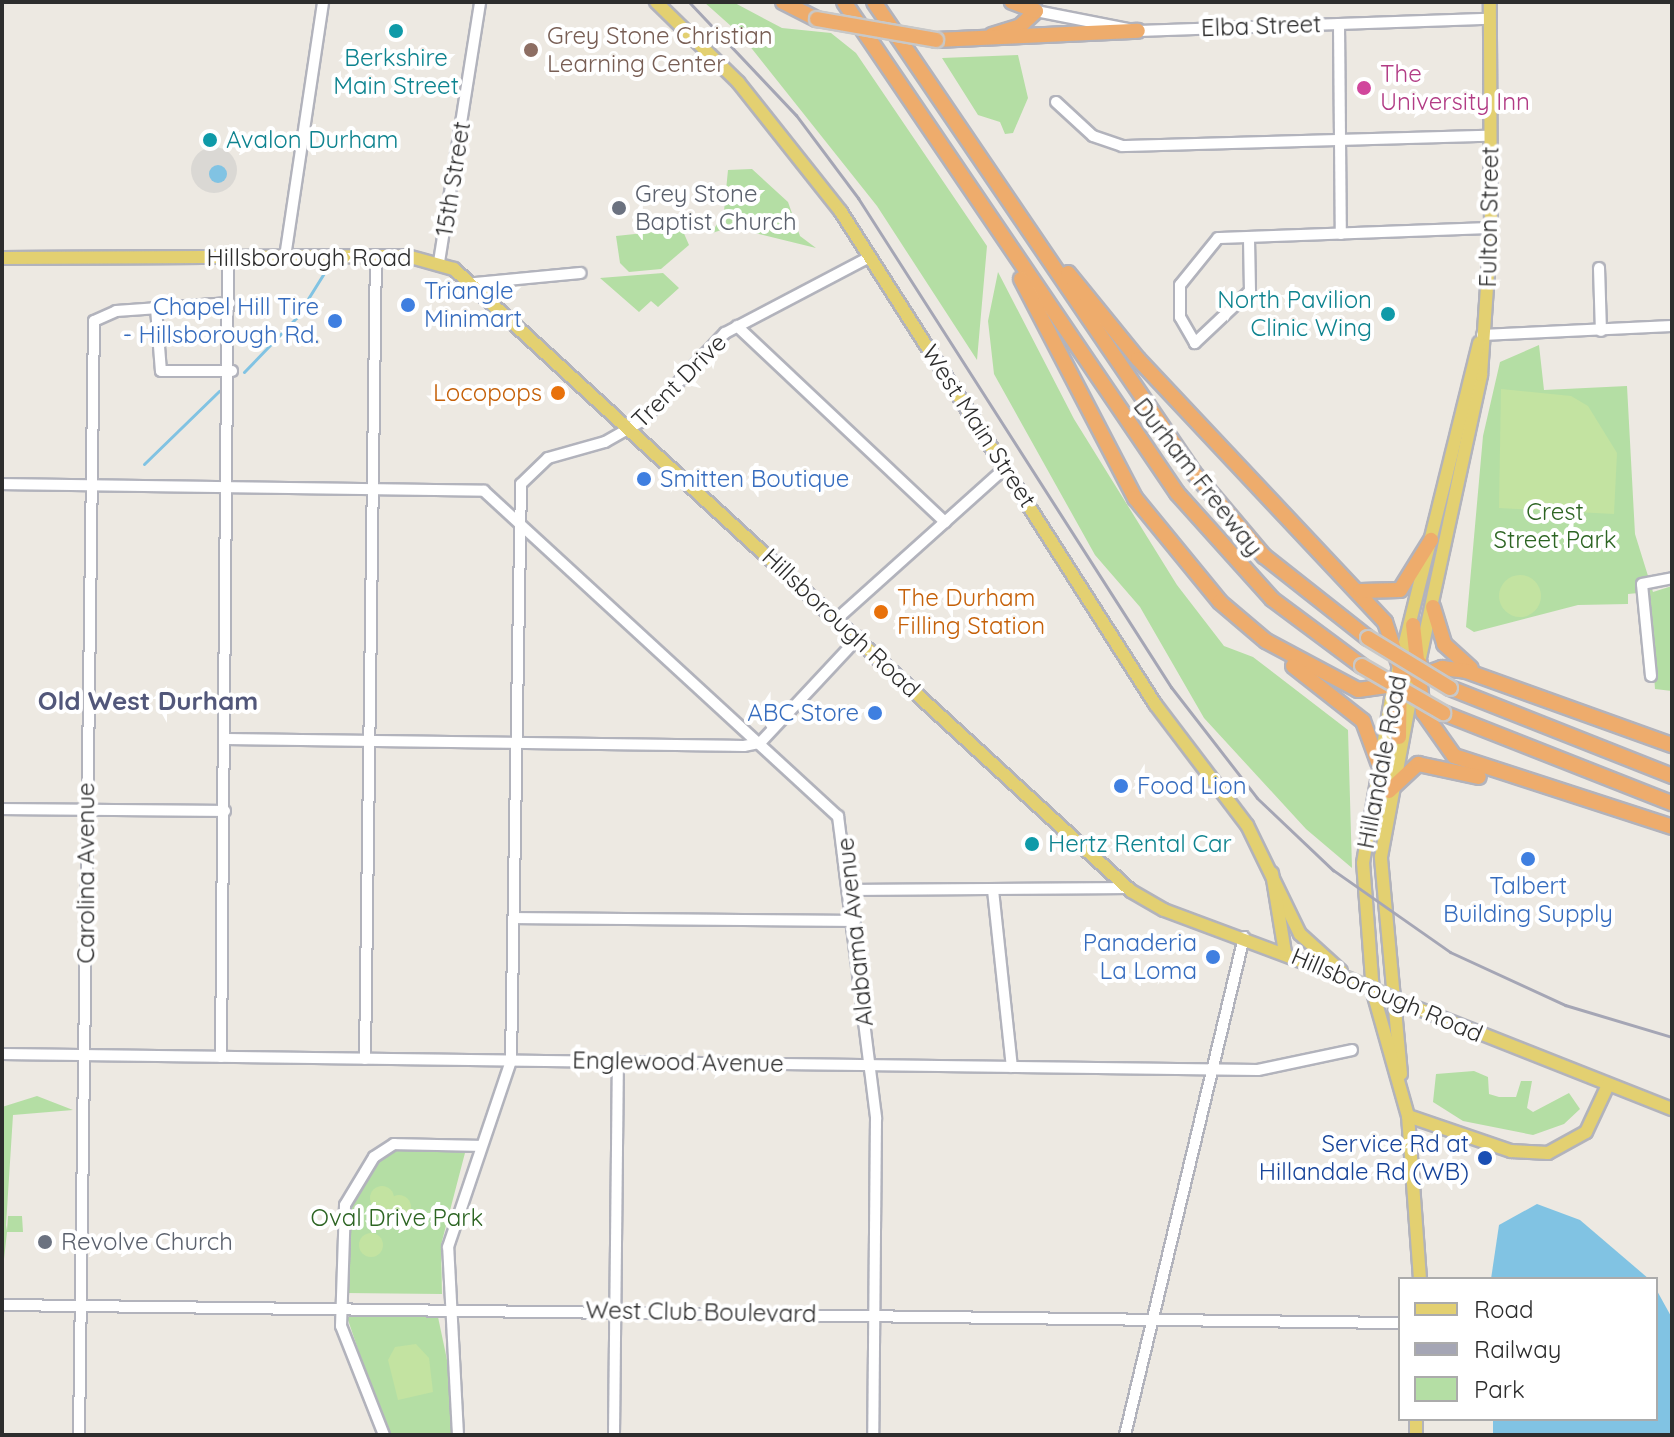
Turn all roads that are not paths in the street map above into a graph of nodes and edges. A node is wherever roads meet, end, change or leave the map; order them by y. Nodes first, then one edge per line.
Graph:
1 (323, 2) edge
2 (480, 2) edge
3 (656, 2) edge
4 (783, 2) edge
5 (844, 2) edge
6 (874, 2) edge
7 (1012, 2) edge
8 (1490, 2) edge
9 (1037, 6) edge
10 (1489, 19) junction
11 (1339, 24) junction
12 (1138, 31) junction
13 (980, 39) junction
14 (1056, 102) dead end
15 (1491, 136) junction
16 (1340, 139) junction
17 (993, 221) junction
18 (1023, 222) junction
19 (1491, 228) junction
20 (1341, 234) junction
21 (1249, 239) junction
22 (376, 256) junction
23 (285, 257) junction
24 (870, 257) junction
25 (2, 258) edge
26 (228, 259) junction
27 (439, 262) junction
28 (1599, 268) dead end
29 (581, 273) dead end
30 (475, 283) junction
31 (230, 303) junction
32 (156, 308) junction
33 (737, 326) junction
34 (1672, 326) edge
35 (1601, 331) junction
36 (1482, 335) junction
37 (232, 371) junction
38 (632, 429) junction
39 (1005, 468) junction
40 (2, 484) edge
41 (90, 485) junction
42 (229, 487) junction
43 (373, 488) junction
44 (520, 519) junction
45 (945, 522) junction
46 (1431, 540) junction
47 (1672, 578) edge
48 (1356, 589) junction
49 (1433, 607) junction
50 (838, 618) junction
51 (1411, 632) joint
52 (859, 637) junction
53 (1266, 641) junction
54 (1407, 675) junction
55 (1480, 676) junction
56 (1651, 676) dead end
57 (1399, 737) joint
58 (226, 739) junction
59 (370, 742) junction
60 (760, 743) junction
61 (516, 744) junction
62 (1672, 745) edge
63 (1378, 762) junction
64 (1672, 776) edge
65 (1534, 786) junction
66 (1389, 791) junction
67 (1672, 803) edge
68 (2, 809) edge
69 (86, 810) junction
70 (225, 811) junction
71 (1672, 827) edge
72 (1272, 872) junction
73 (1126, 886) junction
74 (851, 890) junction
75 (993, 890) junction
76 (514, 918) junction
77 (855, 921) junction
78 (1244, 937) junction
79 (1285, 952) junction
80 (1349, 979) junction
81 (1352, 1050) dead end
82 (2, 1054) edge
83 (84, 1055) junction
84 (221, 1057) junction
85 (365, 1059) junction
86 (511, 1061) junction
87 (618, 1061) junction
88 (869, 1065) junction
89 (1012, 1067) junction
90 (1210, 1069) junction
91 (1401, 1074) junction
92 (1608, 1085) junction
93 (1672, 1109) edge
94 (1408, 1116) junction
95 (480, 1146) junction
96 (1420, 1277) edge
97 (2, 1305) edge
98 (80, 1306) junction
99 (339, 1308) junction
100 (448, 1309) junction
101 (616, 1311) junction
102 (875, 1314) junction
103 (1150, 1317) junction
104 (1398, 1323) edge
105 (79, 1435) edge
106 (384, 1435) edge
107 (458, 1435) edge
108 (614, 1435) edge
109 (873, 1435) edge
110 (1125, 1435) edge

1 - 23 street
2 - 27 street, 15th Street
3 - 24 main road, West Main Street
4 - 13 highway, bridge
5 - 17 highway, Durham Freeway
6 - 18 highway, Durham Freeway
7 - 9 highway
8 - 10 main road, Fulton Street
9 - 12 street, Elba Street
9 - 13 highway
10 - 11 street, Elba Street
10 - 15 main road, Fulton Street
11 - 12 street, Elba Street
11 - 16 street
12 - 13 highway
14 - 16 street
15 - 16 street
15 - 19 main road, Fulton Street
16 - 20 street
17 - 53 highway
17 - 67 highway, Durham Freeway, bridge
18 - 48 highway
18 - 64 highway, Durham Freeway, bridge
19 - 20 street
19 - 36 main road, Fulton Street
20 - 21 street
21 - 21 street
22 - 23 main road, Hillsborough Road
22 - 27 main road, Hillsborough Road
22 - 43 street
23 - 26 main road, Hillsborough Road
24 - 33 street, Trent Drive
24 - 39 main road, West Main Street
25 - 26 main road, Hillsborough Road
26 - 31 street
27 - 30 main road, Hillsborough Road
28 - 35 street
29 - 30 street
30 - 38 main road, Hillsborough Road
31 - 32 street
31 - 37 street
32 - 37 street
32 - 41 street, Carolina Avenue
33 - 38 street, Trent Drive
33 - 45 street
34 - 35 street
35 - 36 street
36 - 46 main road, Fulton Street
36 - 49 main road, Fulton Street
37 - 42 street
38 - 44 street, Trent Drive
38 - 50 main road, Hillsborough Road
39 - 45 street
39 - 72 main road, West Main Street
40 - 41 street, Alabama Avenue
41 - 42 street, Alabama Avenue
41 - 69 street, Carolina Avenue
42 - 43 street, Alabama Avenue
42 - 58 street
43 - 44 street, Alabama Avenue
43 - 59 street
44 - 60 street, Alabama Avenue
44 - 61 street, Trent Drive
45 - 50 street
46 - 48 highway
46 - 51 main road, Fulton Street
47 - 56 street
48 - 54 highway
49 - 54 main road, Fulton Street
49 - 55 highway
50 - 52 main road, Hillsborough Road
51 - 54 highway
52 - 60 street
52 - 73 main road, Hillsborough Road
53 - 54 highway
53 - 63 highway
54 - 55 highway
54 - 57 highway
54 - 63 main road, Hillandale Road
54 - 65 highway
55 - 62 highway
57 - 66 main road, Hillandale Road
58 - 59 street
58 - 70 street
59 - 61 street
59 - 85 street
60 - 61 street
60 - 74 street, Alabama Avenue
61 - 76 street, Trent Drive
63 - 91 main road, Hillandale Road
65 - 66 highway
65 - 71 highway
66 - 91 main road, Hillandale Road
68 - 69 street
69 - 70 street
69 - 83 street, Carolina Avenue
70 - 84 street
72 - 79 main road, West Main Street
72 - 80 main road, West Main Street
73 - 75 street
73 - 78 main road, Hillsborough Road
74 - 75 street
74 - 77 street, Alabama Avenue
75 - 89 street
76 - 77 street
76 - 86 street, Trent Drive
77 - 88 street, Alabama Avenue
78 - 79 main road, Hillsborough Road
78 - 90 street
79 - 80 main road, Hillsborough Road
80 - 92 main road, Hillsborough Road, bridge
81 - 90 street, Englewood Avenue
82 - 83 street, Englewood Avenue
83 - 84 street, Englewood Avenue
83 - 98 street, Carolina Avenue
84 - 85 street, Englewood Avenue
85 - 86 street, Englewood Avenue
86 - 87 street, Englewood Avenue
86 - 95 street, Trent Drive
87 - 88 street, Englewood Avenue
87 - 101 street
88 - 89 street, Englewood Avenue
88 - 102 street, Alabama Avenue
89 - 90 street, Englewood Avenue
90 - 103 street
91 - 94 main road, Hillandale Road
92 - 93 main road, Hillsborough Road
92 - 94 main road
94 - 96 main road, Hillandale Road
95 - 99 street
95 - 100 street, Trent Drive
97 - 98 street, West Club Boulevard
98 - 99 street, West Club Boulevard
98 - 105 street, Carolina Avenue
99 - 100 street, West Club Boulevard
99 - 106 street
100 - 101 street, West Club Boulevard
100 - 107 street, Trent Drive
101 - 102 street, West Club Boulevard
101 - 108 street
102 - 103 street, West Club Boulevard
102 - 109 street, Alabama Avenue
103 - 104 street, West Club Boulevard
103 - 110 street

